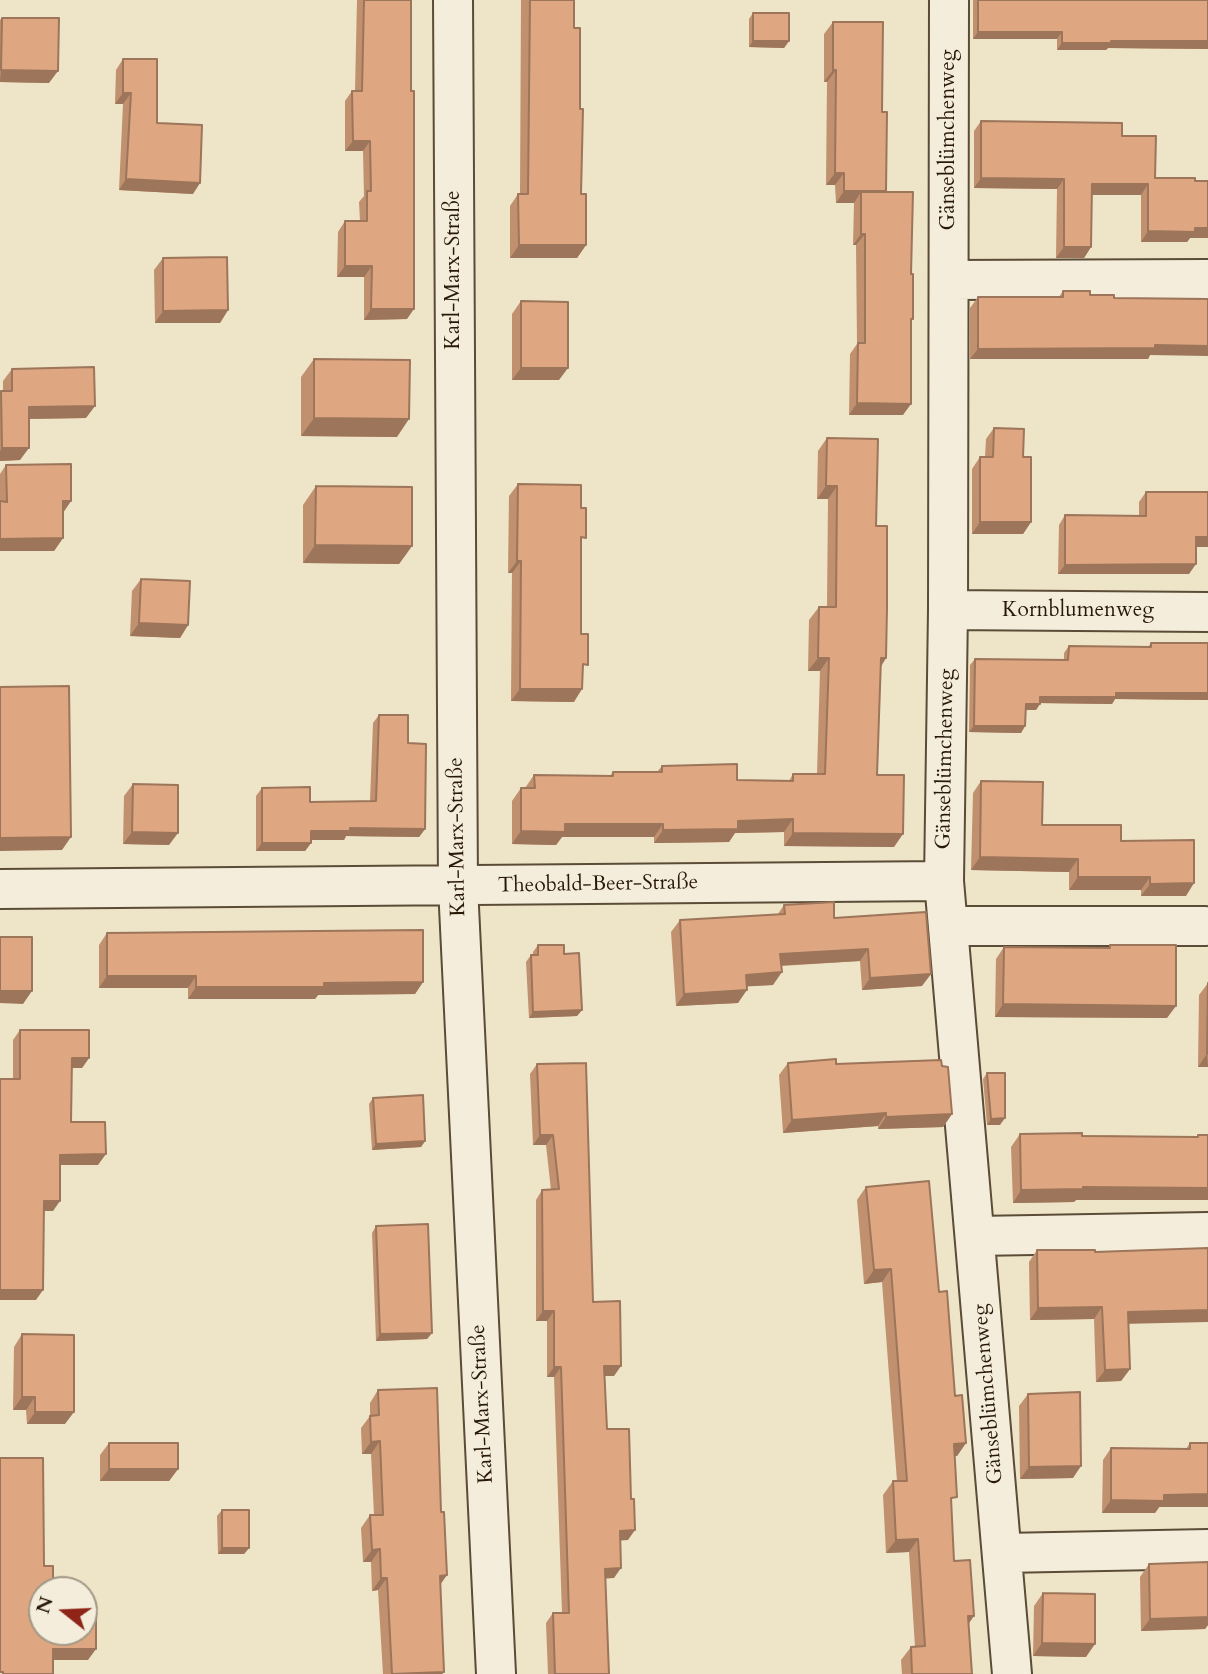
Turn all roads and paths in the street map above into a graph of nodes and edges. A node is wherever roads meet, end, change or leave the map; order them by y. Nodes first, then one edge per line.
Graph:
1 (453, 0) edge
2 (949, 0) edge
3 (1208, 279) edge
4 (948, 280) junction
5 (948, 610) junction
6 (1208, 612) edge
7 (944, 881) junction
8 (458, 886) junction
9 (0, 889) edge
10 (948, 926) junction
11 (1205, 926) dead end
12 (1208, 1232) edge
13 (976, 1236) junction
14 (1208, 1549) edge
15 (1003, 1553) junction
16 (496, 1674) edge
17 (1012, 1674) edge

1 - 8 street, Karl-Marx-Straße
2 - 4 street, Gänseblümchenweg
3 - 4 street
4 - 5 street, Gänseblümchenweg
5 - 6 street, Kornblumenweg
5 - 7 street, Gänseblümchenweg
7 - 8 street, Theobald-Beer-Straße
7 - 10 street, Gänseblümchenweg
8 - 9 street, Theobald-Beer-Straße
8 - 16 street, Karl-Marx-Straße
10 - 11 street
10 - 13 street, Gänseblümchenweg
12 - 13 street
13 - 15 street, Gänseblümchenweg
14 - 15 street
15 - 17 street, Gänseblümchenweg

